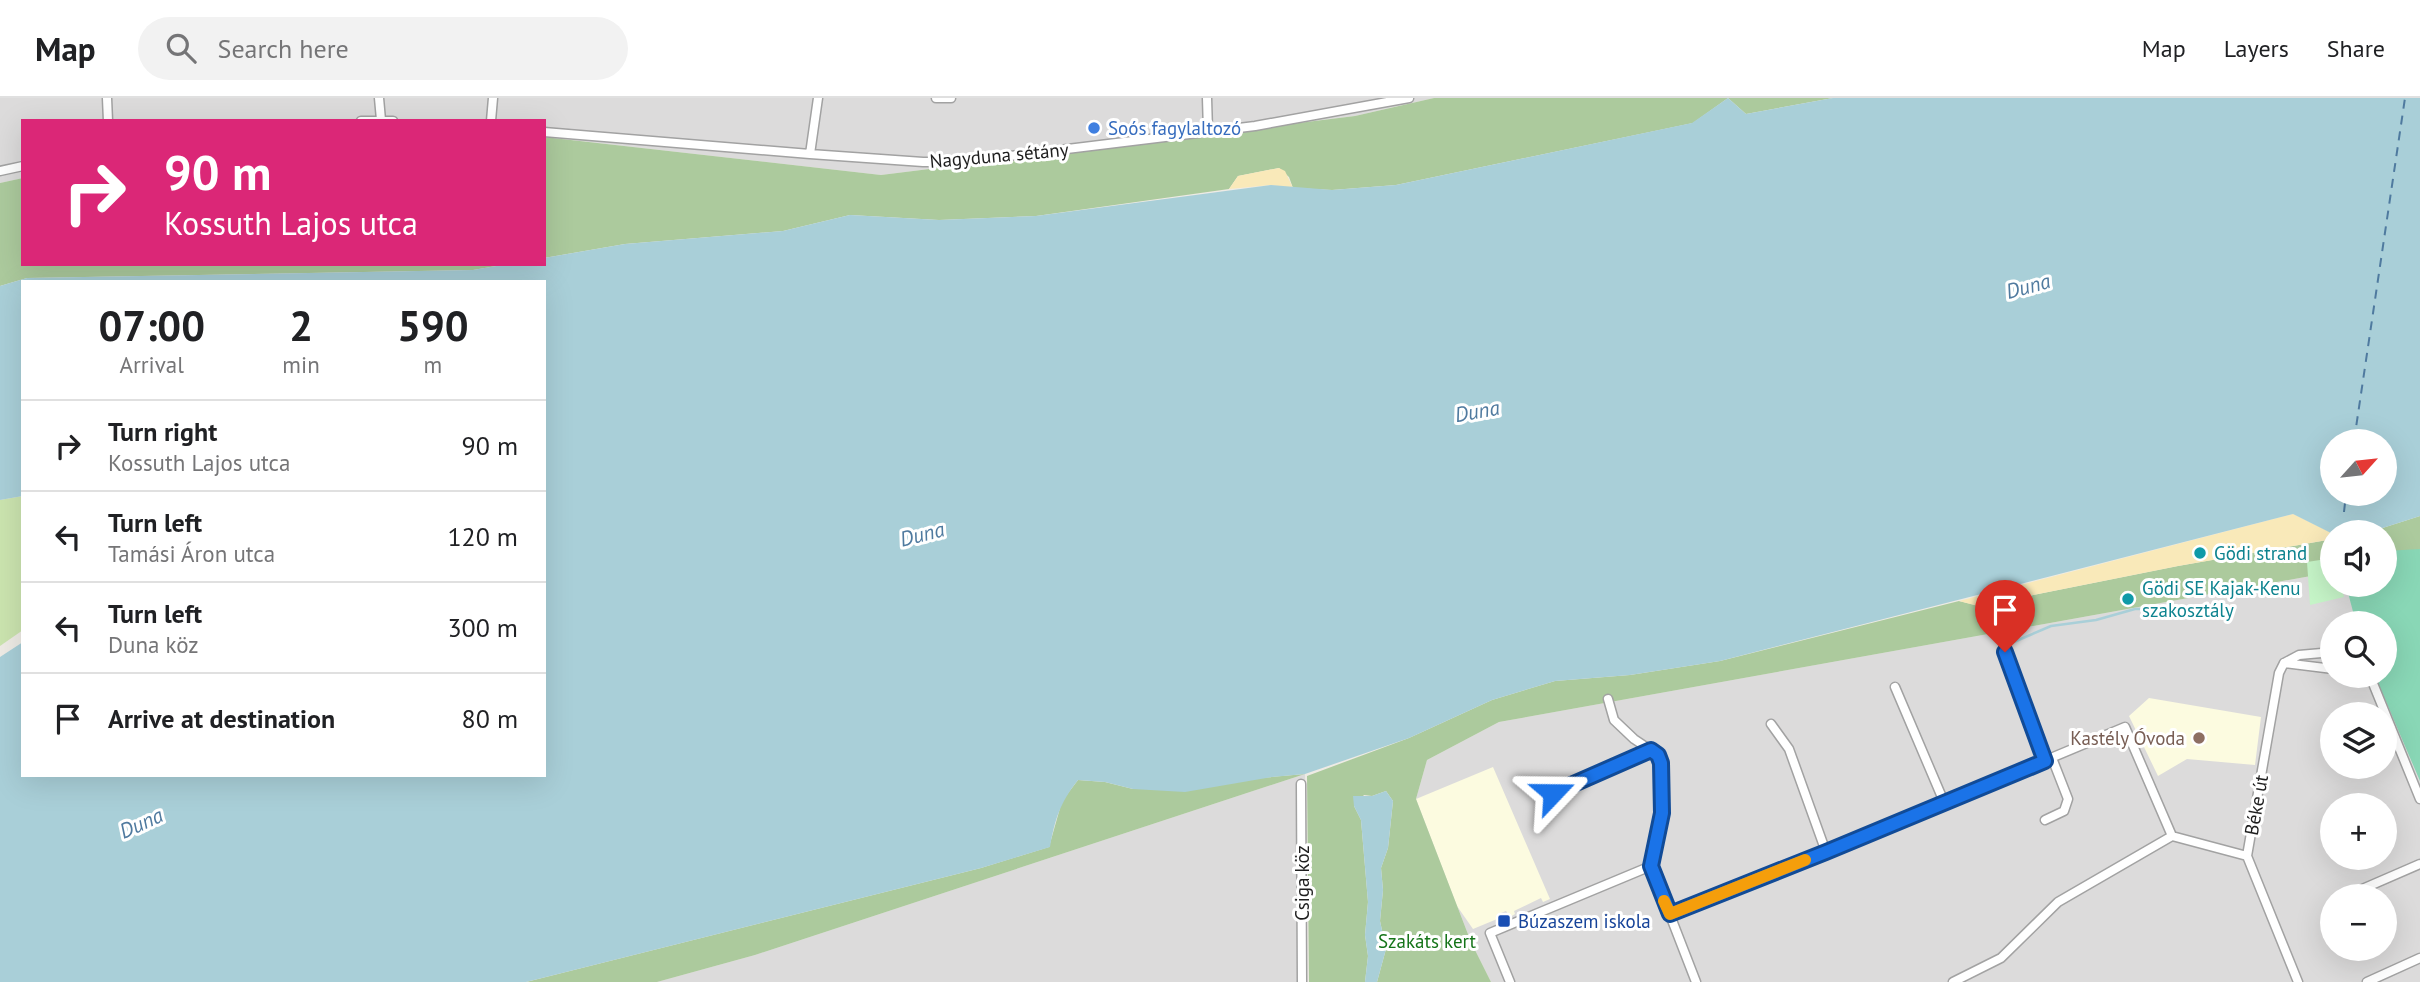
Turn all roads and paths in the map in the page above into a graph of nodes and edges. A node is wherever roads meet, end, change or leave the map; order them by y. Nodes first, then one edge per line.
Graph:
1 (107, 98) edge
2 (380, 98) edge
3 (493, 98) edge
4 (818, 98) edge
5 (936, 98) edge
6 (951, 98) edge
7 (1207, 98) edge
8 (1409, 98) edge
9 (108, 119) edge
10 (381, 119) edge
11 (491, 119) edge
12 (1208, 131) junction
13 (546, 132) edge
14 (810, 154) junction
15 (21, 166) edge
16 (0, 171) edge
17 (2005, 652) dead end
18 (2320, 653) edge
19 (2284, 663) junction
20 (2320, 667) edge
21 (1895, 687) dead end
22 (2375, 688) edge
23 (1608, 699) dead end
24 (1771, 724) dead end
25 (1651, 750) junction
26 (2048, 759) junction
27 (1301, 784) dead end
28 (1553, 793) dead end
29 (2420, 799) edge
30 (1944, 802) junction
31 (2045, 820) dead end
32 (2172, 836) junction
33 (1826, 852) junction
34 (2247, 856) junction
35 (2420, 864) edge
36 (1651, 866) junction
37 (2374, 884) edge
38 (1670, 914) junction
39 (2420, 958) edge
40 (1302, 982) edge
41 (1510, 982) edge
42 (1696, 982) edge
43 (1954, 982) edge
44 (2298, 982) edge
45 (2367, 982) edge

1 - 9 street
2 - 10 street
3 - 11 street
4 - 14 street
5 - 6 street
7 - 12 street
8 - 12 street, Nagyduna sétány
12 - 14 street, Nagyduna sétány
13 - 14 street, Nagyduna sétány
15 - 16 street
17 - 26 street
18 - 19 street
19 - 20 street
19 - 34 street, Béke út
21 - 30 street
22 - 29 street
23 - 25 street
24 - 33 street
25 - 28 street
25 - 36 street
26 - 30 street
26 - 31 street
26 - 32 street
27 - 40 street, Csiga köz
30 - 33 street
32 - 34 street
32 - 43 street
33 - 38 street
34 - 44 street, Béke út
35 - 37 street
36 - 38 street
36 - 41 street
38 - 42 street
39 - 45 street

